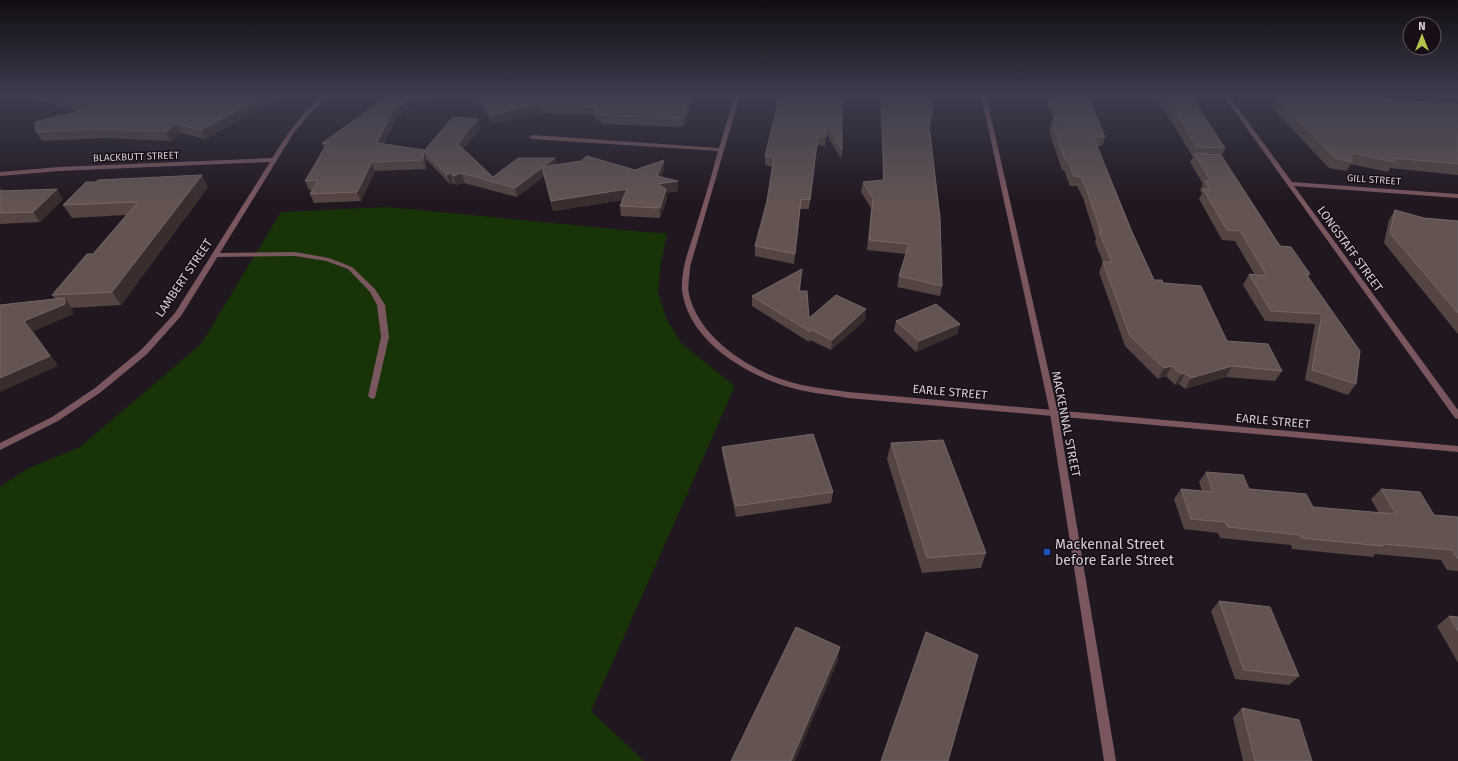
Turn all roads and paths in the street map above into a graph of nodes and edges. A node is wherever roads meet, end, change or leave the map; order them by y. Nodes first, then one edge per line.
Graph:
1 (294, 131) edge
2 (728, 131) edge
3 (991, 131) edge
4 (1251, 131) edge
5 (532, 137) dead end
6 (722, 150) junction
7 (274, 160) junction
8 (0, 174) edge
9 (1289, 184) junction
10 (1458, 196) edge
11 (215, 255) junction
12 (372, 396) dead end
13 (1054, 413) junction
14 (1458, 416) edge
15 (0, 447) edge
16 (1458, 449) edge
17 (1110, 761) edge

1 - 7 street, LAMBERT STREET
2 - 6 street, EARLE STREET
3 - 13 street, MACKENNAL STREET
4 - 9 street, LONGSTAFF STREET
5 - 6 street
6 - 13 street, EARLE STREET
7 - 8 street, BLACKBUTT STREET
7 - 11 street, LAMBERT STREET
9 - 10 street, GILL STREET
9 - 14 street, LONGSTAFF STREET
11 - 12 street
11 - 15 street, LAMBERT STREET
13 - 16 street, EARLE STREET
13 - 17 street, MACKENNAL STREET

